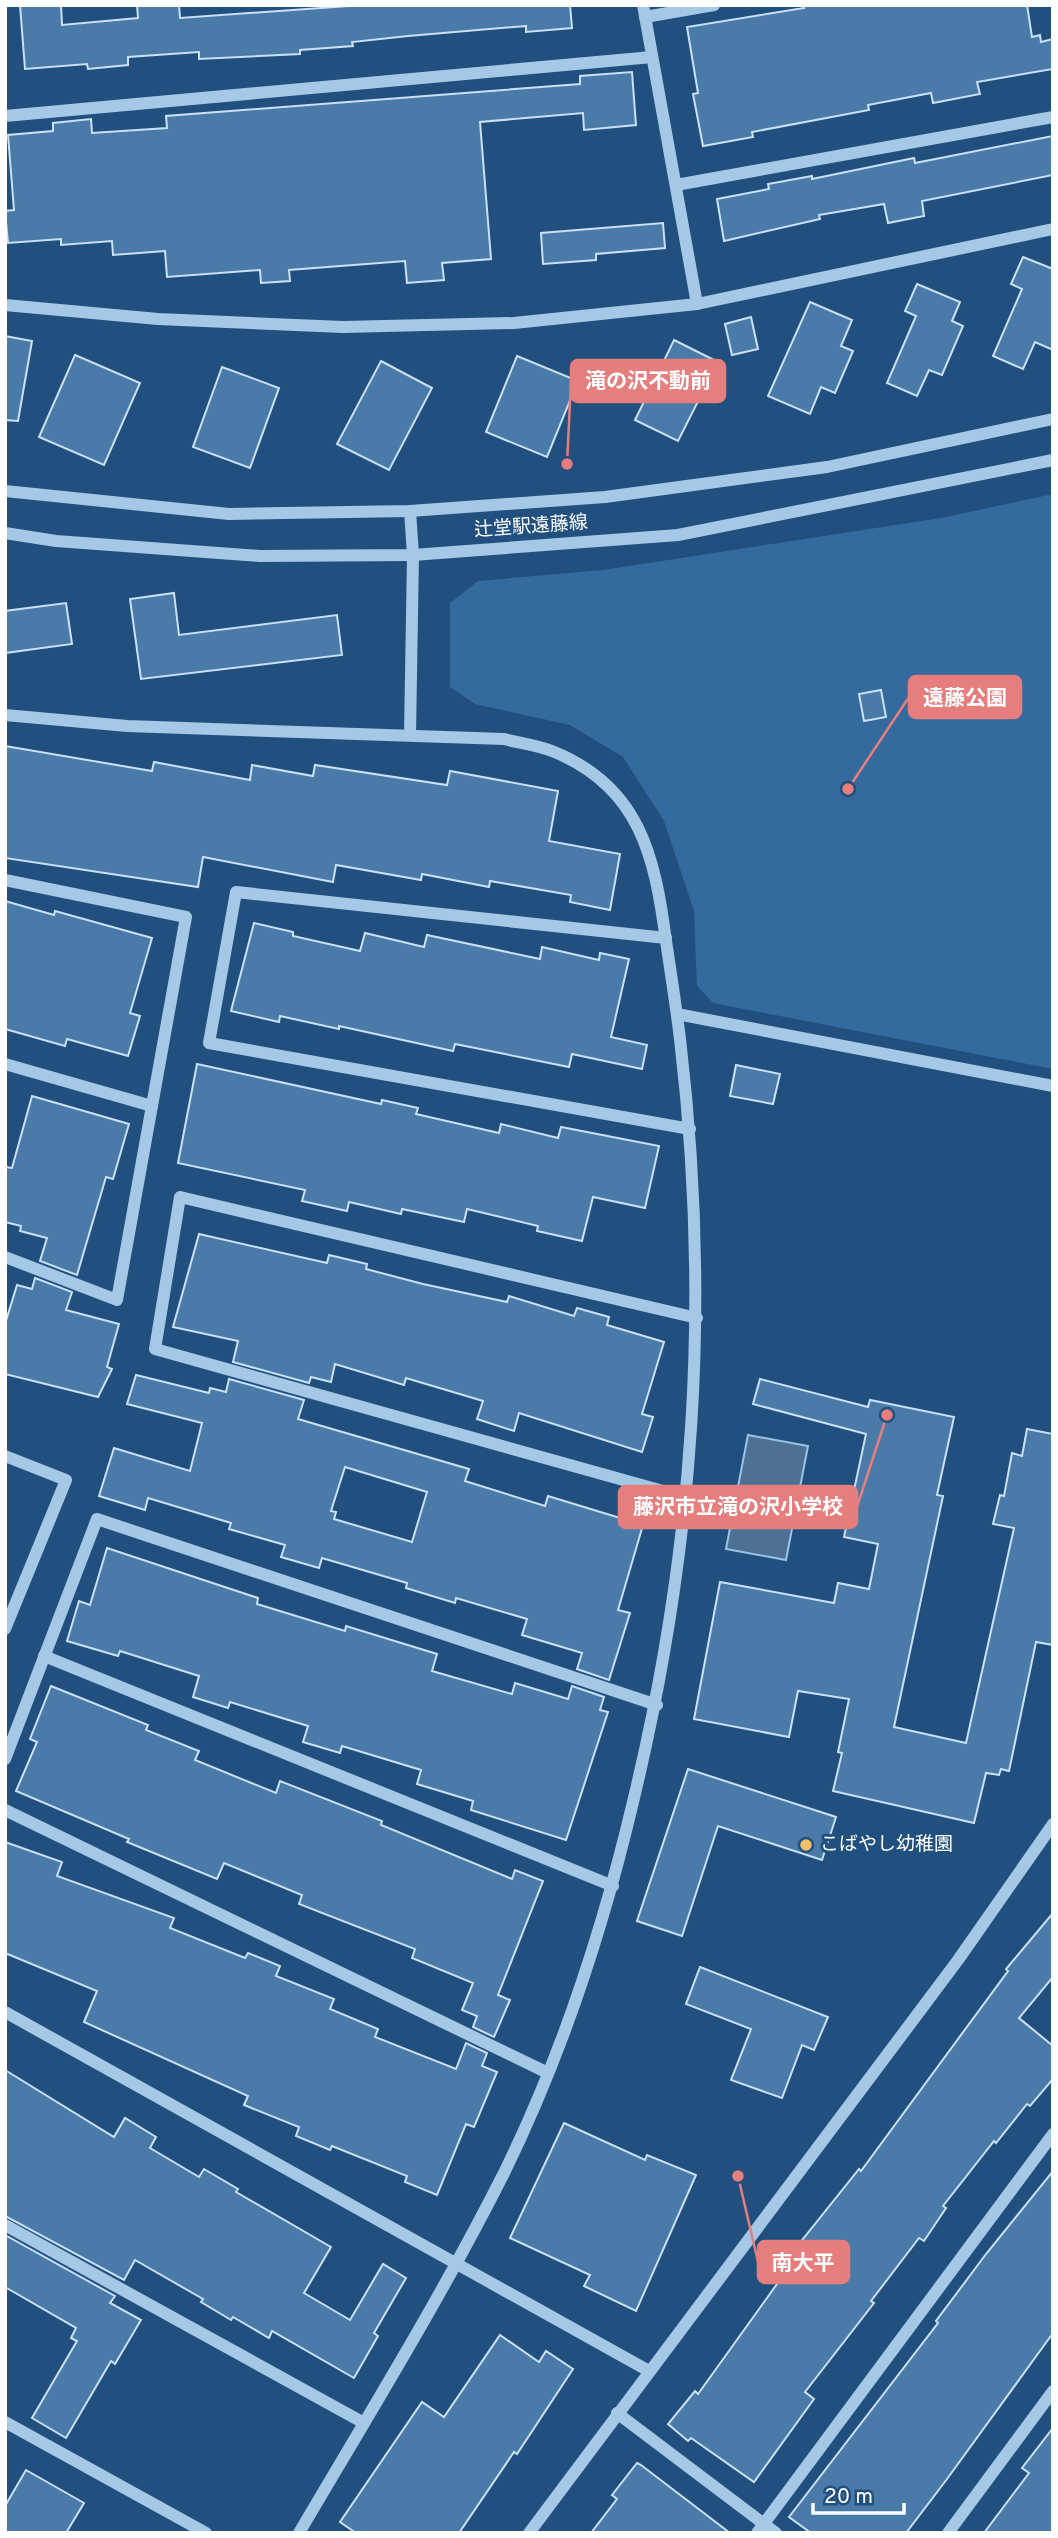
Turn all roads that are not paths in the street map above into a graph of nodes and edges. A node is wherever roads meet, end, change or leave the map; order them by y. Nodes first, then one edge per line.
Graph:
1 (714, 5) edge
2 (644, 11) edge
3 (652, 57) junction
4 (5, 116) edge
5 (1053, 117) edge
6 (676, 185) junction
7 (1053, 229) edge
8 (697, 304) junction
9 (5, 305) edge
10 (1053, 419) edge
11 (1053, 460) edge
12 (5, 491) edge
13 (410, 511) junction
14 (5, 533) edge
15 (413, 555) junction
16 (5, 715) edge
17 (410, 735) junction
18 (5, 880) edge
19 (666, 938) junction
20 (677, 1014) junction
21 (5, 1064) edge
22 (1053, 1086) edge
23 (152, 1106) junction
24 (690, 1129) junction
25 (5, 1257) edge
26 (697, 1318) junction
27 (5, 1456) edge
28 (688, 1498) junction
29 (5, 1629) edge
30 (44, 1656) junction
31 (657, 1705) junction
32 (5, 1759) edge
33 (5, 1810) edge
34 (1053, 1824) edge
35 (613, 1886) junction
36 (5, 2012) edge
37 (548, 2073) junction
38 (1053, 2134) edge
39 (5, 2225) edge
40 (457, 2262) junction
41 (649, 2371) junction
42 (1053, 2391) edge
43 (617, 2413) junction
44 (5, 2422) edge
45 (364, 2423) junction
46 (761, 2528) edge
47 (206, 2533) edge
48 (299, 2533) edge
49 (529, 2533) edge
50 (776, 2533) edge
51 (948, 2533) edge

1 - 2 street
2 - 3 street
3 - 4 street
3 - 6 street
5 - 6 street
6 - 8 street
7 - 8 street
8 - 9 street
10 - 13 street, 辻堂駅遠藤線
11 - 15 street, 辻堂駅遠藤線
12 - 13 street, 辻堂駅遠藤線
13 - 15 street
14 - 15 street, 辻堂駅遠藤線
15 - 17 street
16 - 17 street
17 - 19 street
18 - 23 street
19 - 20 street
19 - 24 street
20 - 22 street
20 - 24 street
21 - 23 street
23 - 25 street
24 - 26 street
26 - 28 street
26 - 28 street
27 - 29 street
28 - 31 street
30 - 31 street
30 - 32 street
30 - 35 street
31 - 35 street
33 - 37 street
34 - 41 street
35 - 37 street
36 - 40 street
37 - 40 street
38 - 46 street
39 - 45 street
40 - 41 street
40 - 45 street
41 - 43 street
42 - 51 street
43 - 46 street
43 - 49 street
44 - 47 street
45 - 48 street
46 - 50 street

